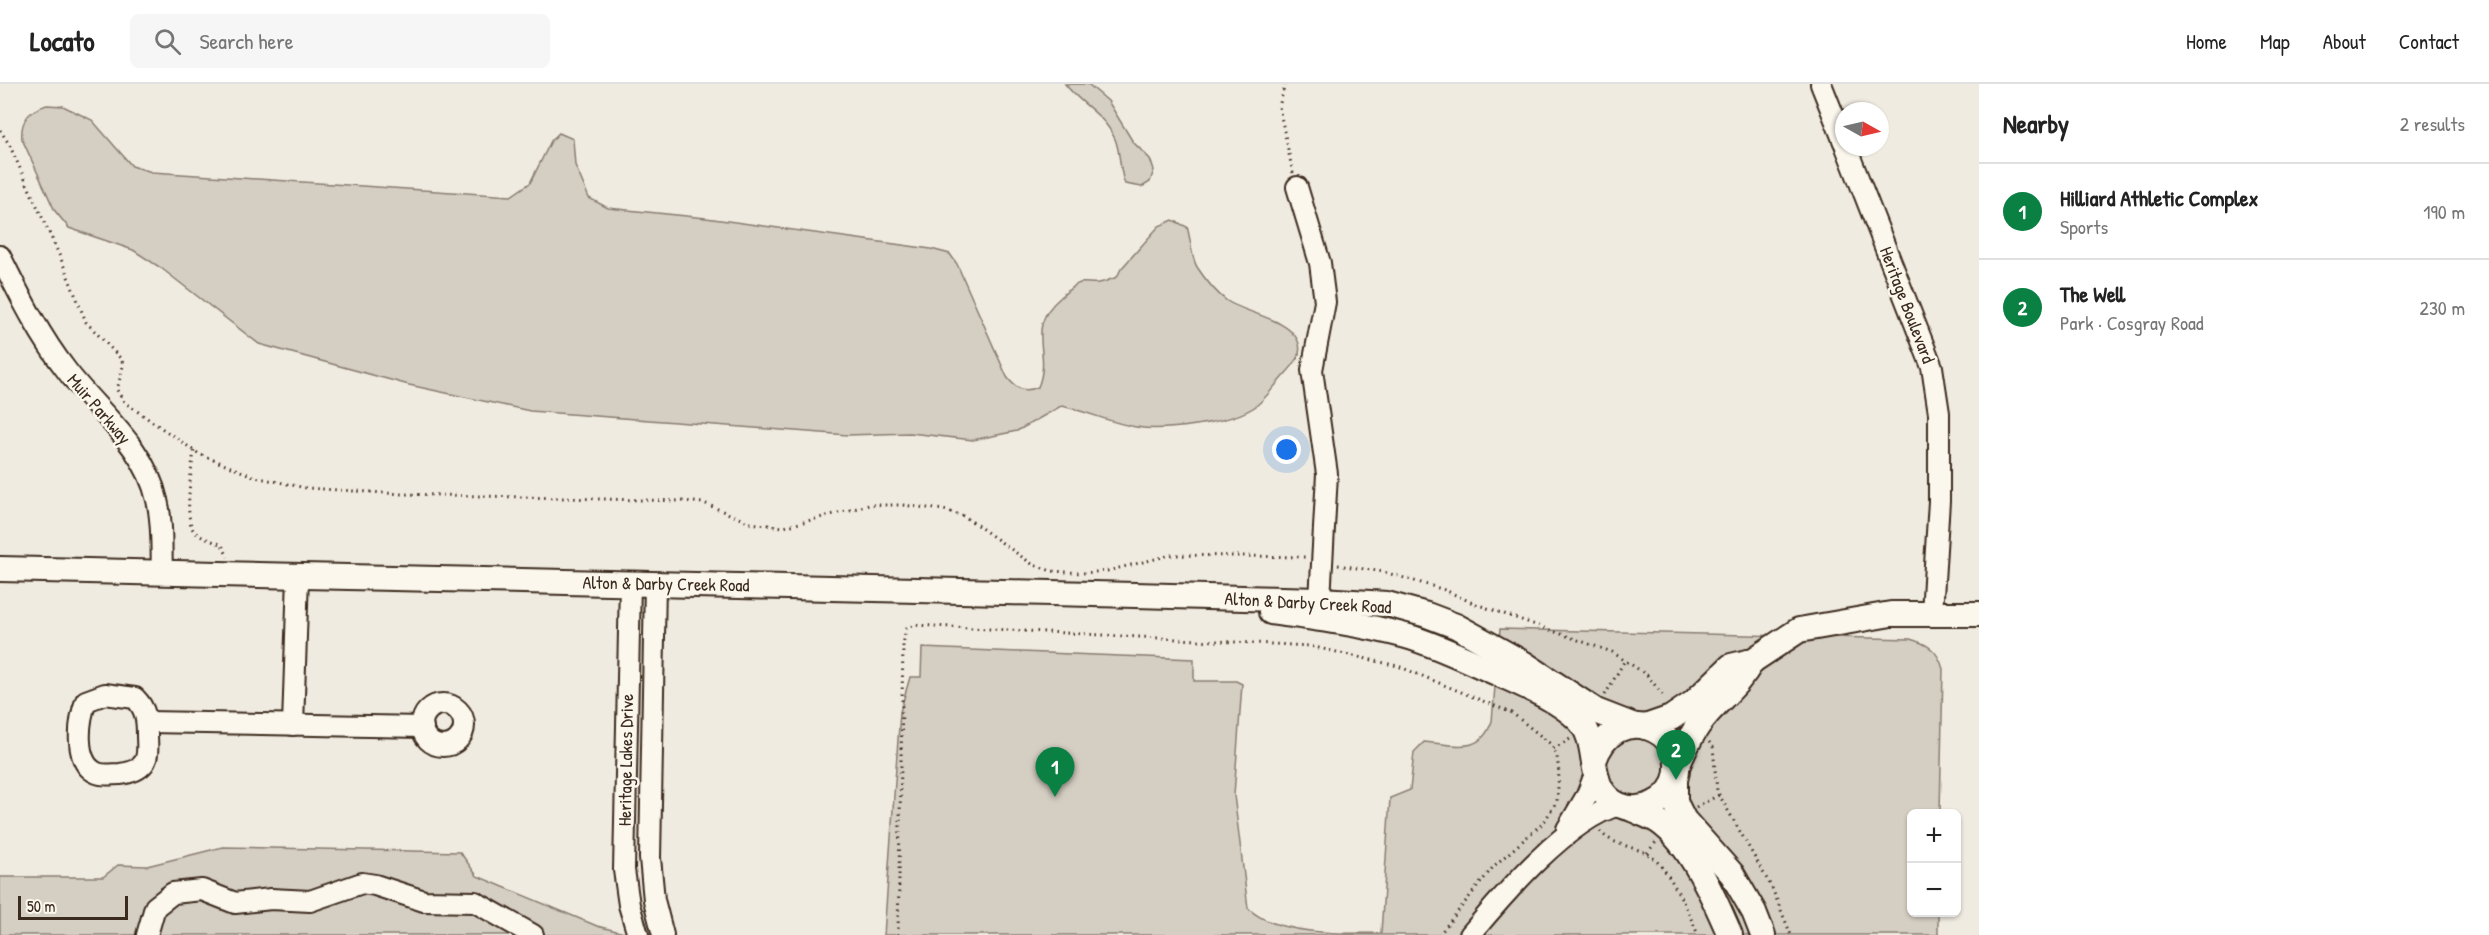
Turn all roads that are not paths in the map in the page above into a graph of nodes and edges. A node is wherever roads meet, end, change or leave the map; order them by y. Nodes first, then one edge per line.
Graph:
1 (1821, 84) edge
2 (1835, 119) edge
3 (1850, 156) edge
4 (1297, 187) road end
5 (0, 256) edge
6 (0, 569) edge
7 (162, 573) junction
8 (298, 576) junction
9 (630, 583) junction
10 (655, 583) junction
11 (1135, 595) junction
12 (1320, 600) junction
13 (1932, 613) junction
14 (1979, 614) edge
15 (1752, 661) junction
16 (627, 712) junction
17 (653, 712) junction
18 (147, 722) junction
19 (293, 725) junction
20 (1639, 726) junction
21 (423, 727) dead end
22 (1594, 767) junction
23 (1676, 774) junction
24 (1625, 807) junction
25 (1561, 839) junction
26 (651, 884) junction
27 (626, 890) junction
28 (147, 935) edge
29 (533, 935) edge
30 (638, 935) edge
31 (663, 935) edge
32 (1470, 935) edge
33 (1730, 935) edge
34 (1763, 935) edge

1 - 2 street
3 - 13 street, Heritage Boulevard
4 - 12 street
5 - 7 street, Muir Parkway
6 - 7 main road
7 - 8 main road, Alton & Darby Creek Road
8 - 9 main road, Alton & Darby Creek Road
8 - 19 street
9 - 10 main road, Alton & Darby Creek Road
9 - 16 street, Heritage Lakes Drive
10 - 11 main road, Alton & Darby Creek Road
10 - 17 street, Heritage Lakes Drive
11 - 12 main road, Alton & Darby Creek Road
11 - 22 main road, Alton & Darby Creek Road
12 - 20 main road, Alton & Darby Creek Road
13 - 14 main road
13 - 15 main road
15 - 20 main road
15 - 23 main road
16 - 17 street
16 - 27 street, Heritage Lakes Drive
17 - 26 street, Heritage Lakes Drive
18 - 18 street
18 - 19 street
19 - 21 street
20 - 22 main road
20 - 23 main road
22 - 24 main road
22 - 25 street
23 - 24 main road
23 - 34 main road
24 - 25 street
24 - 33 main road
25 - 32 street
26 - 27 street
26 - 31 street, Heritage Lakes Drive
27 - 30 street, Heritage Lakes Drive
28 - 29 street

